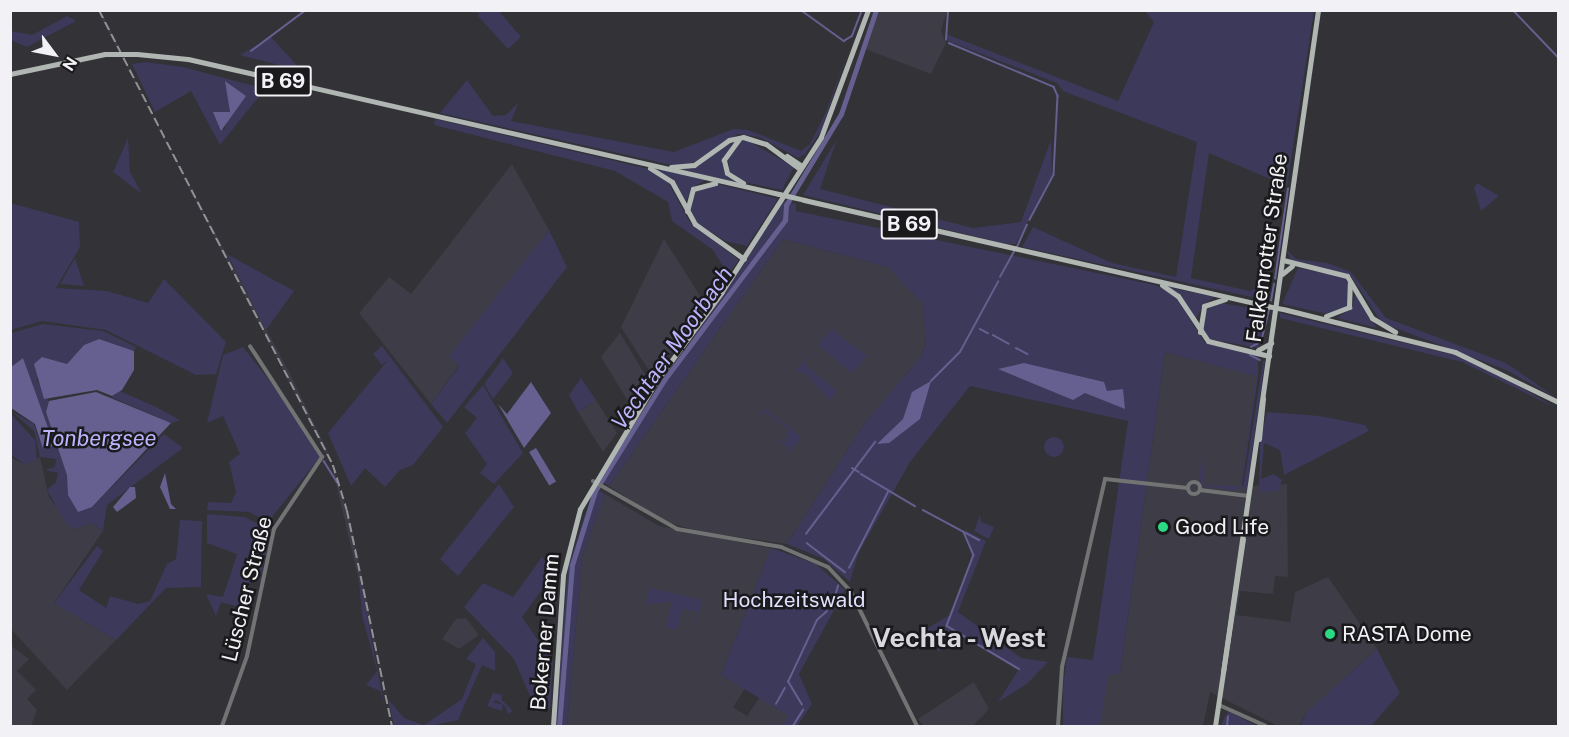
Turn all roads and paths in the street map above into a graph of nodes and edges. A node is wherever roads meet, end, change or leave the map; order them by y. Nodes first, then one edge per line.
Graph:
1 (868, 10) edge
2 (1318, 10) edge
3 (10, 74) edge
4 (743, 137) junction
5 (784, 155) junction
6 (808, 157) junction
7 (796, 159) junction
8 (632, 161) junction
9 (645, 164) junction
10 (802, 168) junction
11 (743, 186) junction
12 (763, 191) junction
13 (687, 213) junction
14 (728, 246) junction
15 (751, 248) junction
16 (737, 249) junction
17 (745, 258) junction
18 (1283, 262) junction
19 (1301, 265) junction
20 (1292, 266) junction
21 (1343, 274) junction
22 (1281, 275) junction
23 (1135, 276) junction
24 (1254, 303) junction
25 (1296, 312) junction
26 (1202, 337) junction
27 (1416, 340) junction
28 (1270, 343) junction
29 (250, 346) dead end
30 (1255, 351) junction
31 (1269, 354) junction
32 (1558, 402) edge
33 (595, 482) junction
34 (1188, 488) junction
35 (1200, 490) junction
36 (1250, 496) junction
37 (1219, 705) junction
38 (222, 726) edge
39 (553, 726) edge
40 (917, 726) edge
41 (1058, 726) edge
42 (1215, 726) edge
43 (1266, 726) edge

1 - 6 main road, Bokerner Damm
2 - 18 main road, Falkenrotter Straße
3 - 8 main road, B 69, bridge
4 - 5 main road
4 - 9 main road
4 - 12 main road
5 - 7 main road
5 - 10 main road
6 - 7 main road
6 - 10 main road, Bokerner Damm
7 - 10 main road
8 - 9 main road, B 69
8 - 13 main road
9 - 11 main road, B 69
10 - 15 main road, Bokerner Damm
11 - 12 main road, B 69
11 - 13 main road
12 - 23 main road, B 69, bridge
13 - 14 main road
14 - 16 main road
14 - 17 main road
15 - 16 main road
15 - 17 main road, Bokerner Damm
16 - 17 main road
17 - 33 main road, Bokerner Damm
18 - 19 main road
18 - 20 main road
18 - 22 main road, Falkenrotter Straße
19 - 20 main road
19 - 21 main road
20 - 22 main road
21 - 25 main road
21 - 27 main road
22 - 28 main road, Falkenrotter Straße
23 - 24 main road, B 69
23 - 26 main road
24 - 25 main road, B 69, bridge
24 - 26 main road
25 - 27 main road, B 69
26 - 30 main road
27 - 32 main road, B 69
28 - 30 main road
28 - 31 main road, Falkenrotter Straße
29 - 38 street, Lüscher Straße
30 - 31 main road
31 - 36 main road, Falkenrotter Straße
33 - 39 main road, Bokerner Damm
33 - 40 street
34 - 35 street
34 - 35 street
34 - 41 street
35 - 36 street
36 - 37 main road, Falkenrotter Straße
37 - 42 main road, Falkenrotter Straße
37 - 43 street

